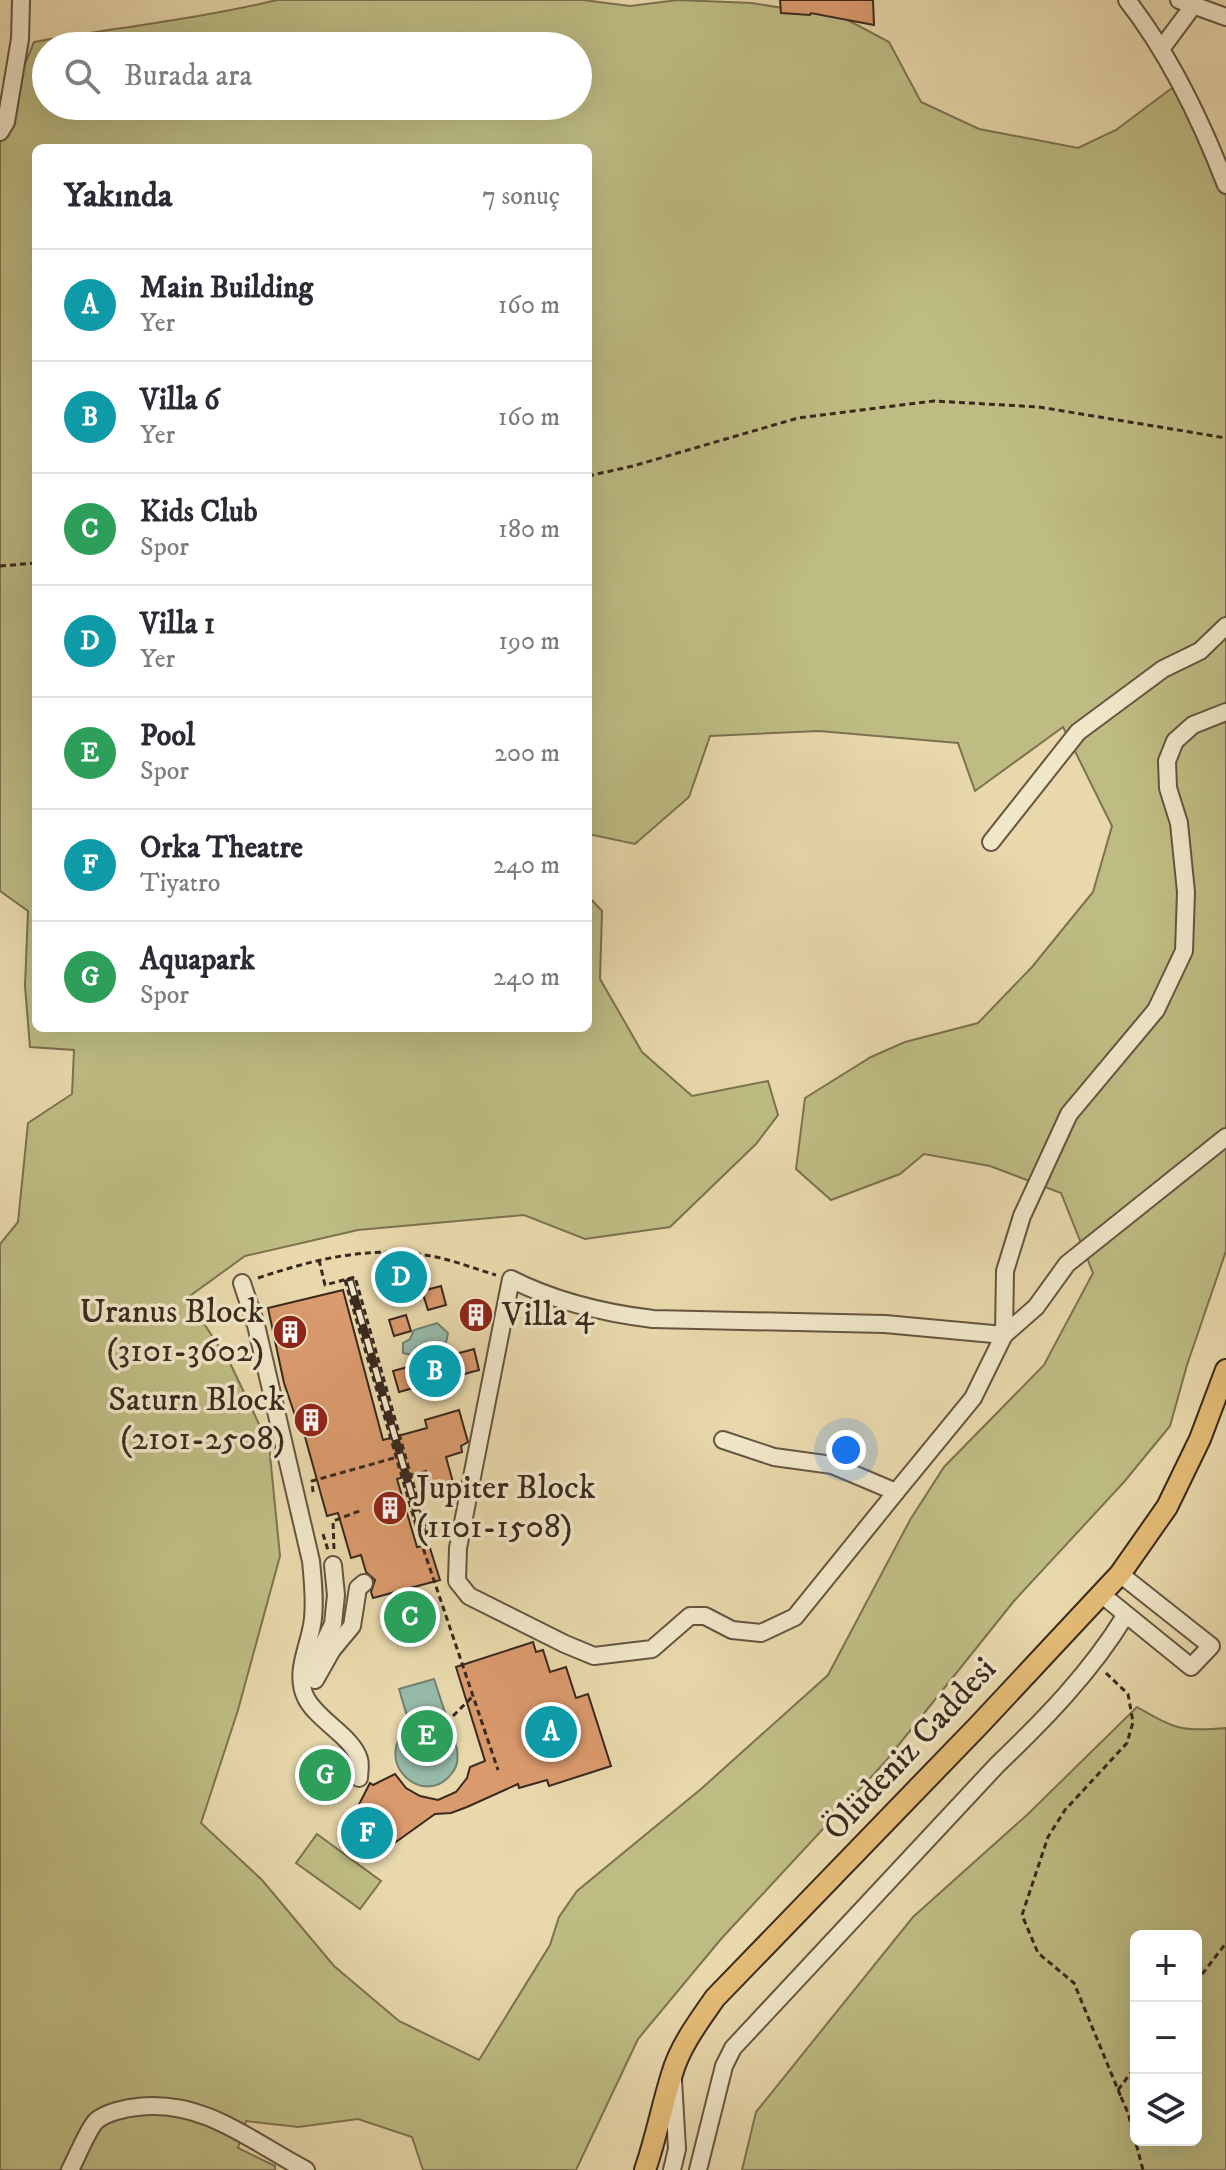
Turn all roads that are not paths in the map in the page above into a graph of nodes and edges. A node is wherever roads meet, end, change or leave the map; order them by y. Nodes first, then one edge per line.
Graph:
1 (21, 0) edge
2 (1127, 0) edge
3 (1187, 2) edge
4 (1226, 17) edge
5 (1161, 49) junction
6 (0, 132) edge
7 (1226, 185) edge
8 (1226, 626) edge
9 (1226, 712) edge
10 (991, 842) dead end
11 (1226, 1137) edge
12 (242, 1283) road end
13 (1004, 1335) junction
14 (1226, 1370) edge
15 (723, 1440) dead end
16 (896, 1492) junction
17 (333, 1565) road end
18 (1120, 1574) junction
19 (364, 1583) dead end
20 (1101, 1594) junction
21 (1125, 1616) junction
22 (313, 1705) junction
23 (359, 1778) dead end
24 (672, 2071) junction
25 (70, 2170) edge
26 (306, 2170) edge
27 (645, 2170) edge
28 (672, 2170) edge
29 (698, 2170) edge

1 - 6 street
2 - 5 street
3 - 4 street
3 - 5 street
5 - 7 street
8 - 10 street
9 - 13 street
11 - 13 street
12 - 22 street
13 - 16 street
13 - 16 street
14 - 18 main road, Ölüdeniz Caddesi
15 - 16 street
17 - 22 street
18 - 20 main road, Ölüdeniz Caddesi
18 - 21 street
19 - 22 street
20 - 21 street
20 - 24 main road, Ölüdeniz Caddesi
21 - 29 street
22 - 23 street
24 - 27 main road, Ölüdeniz Caddesi
24 - 28 street
25 - 26 street

